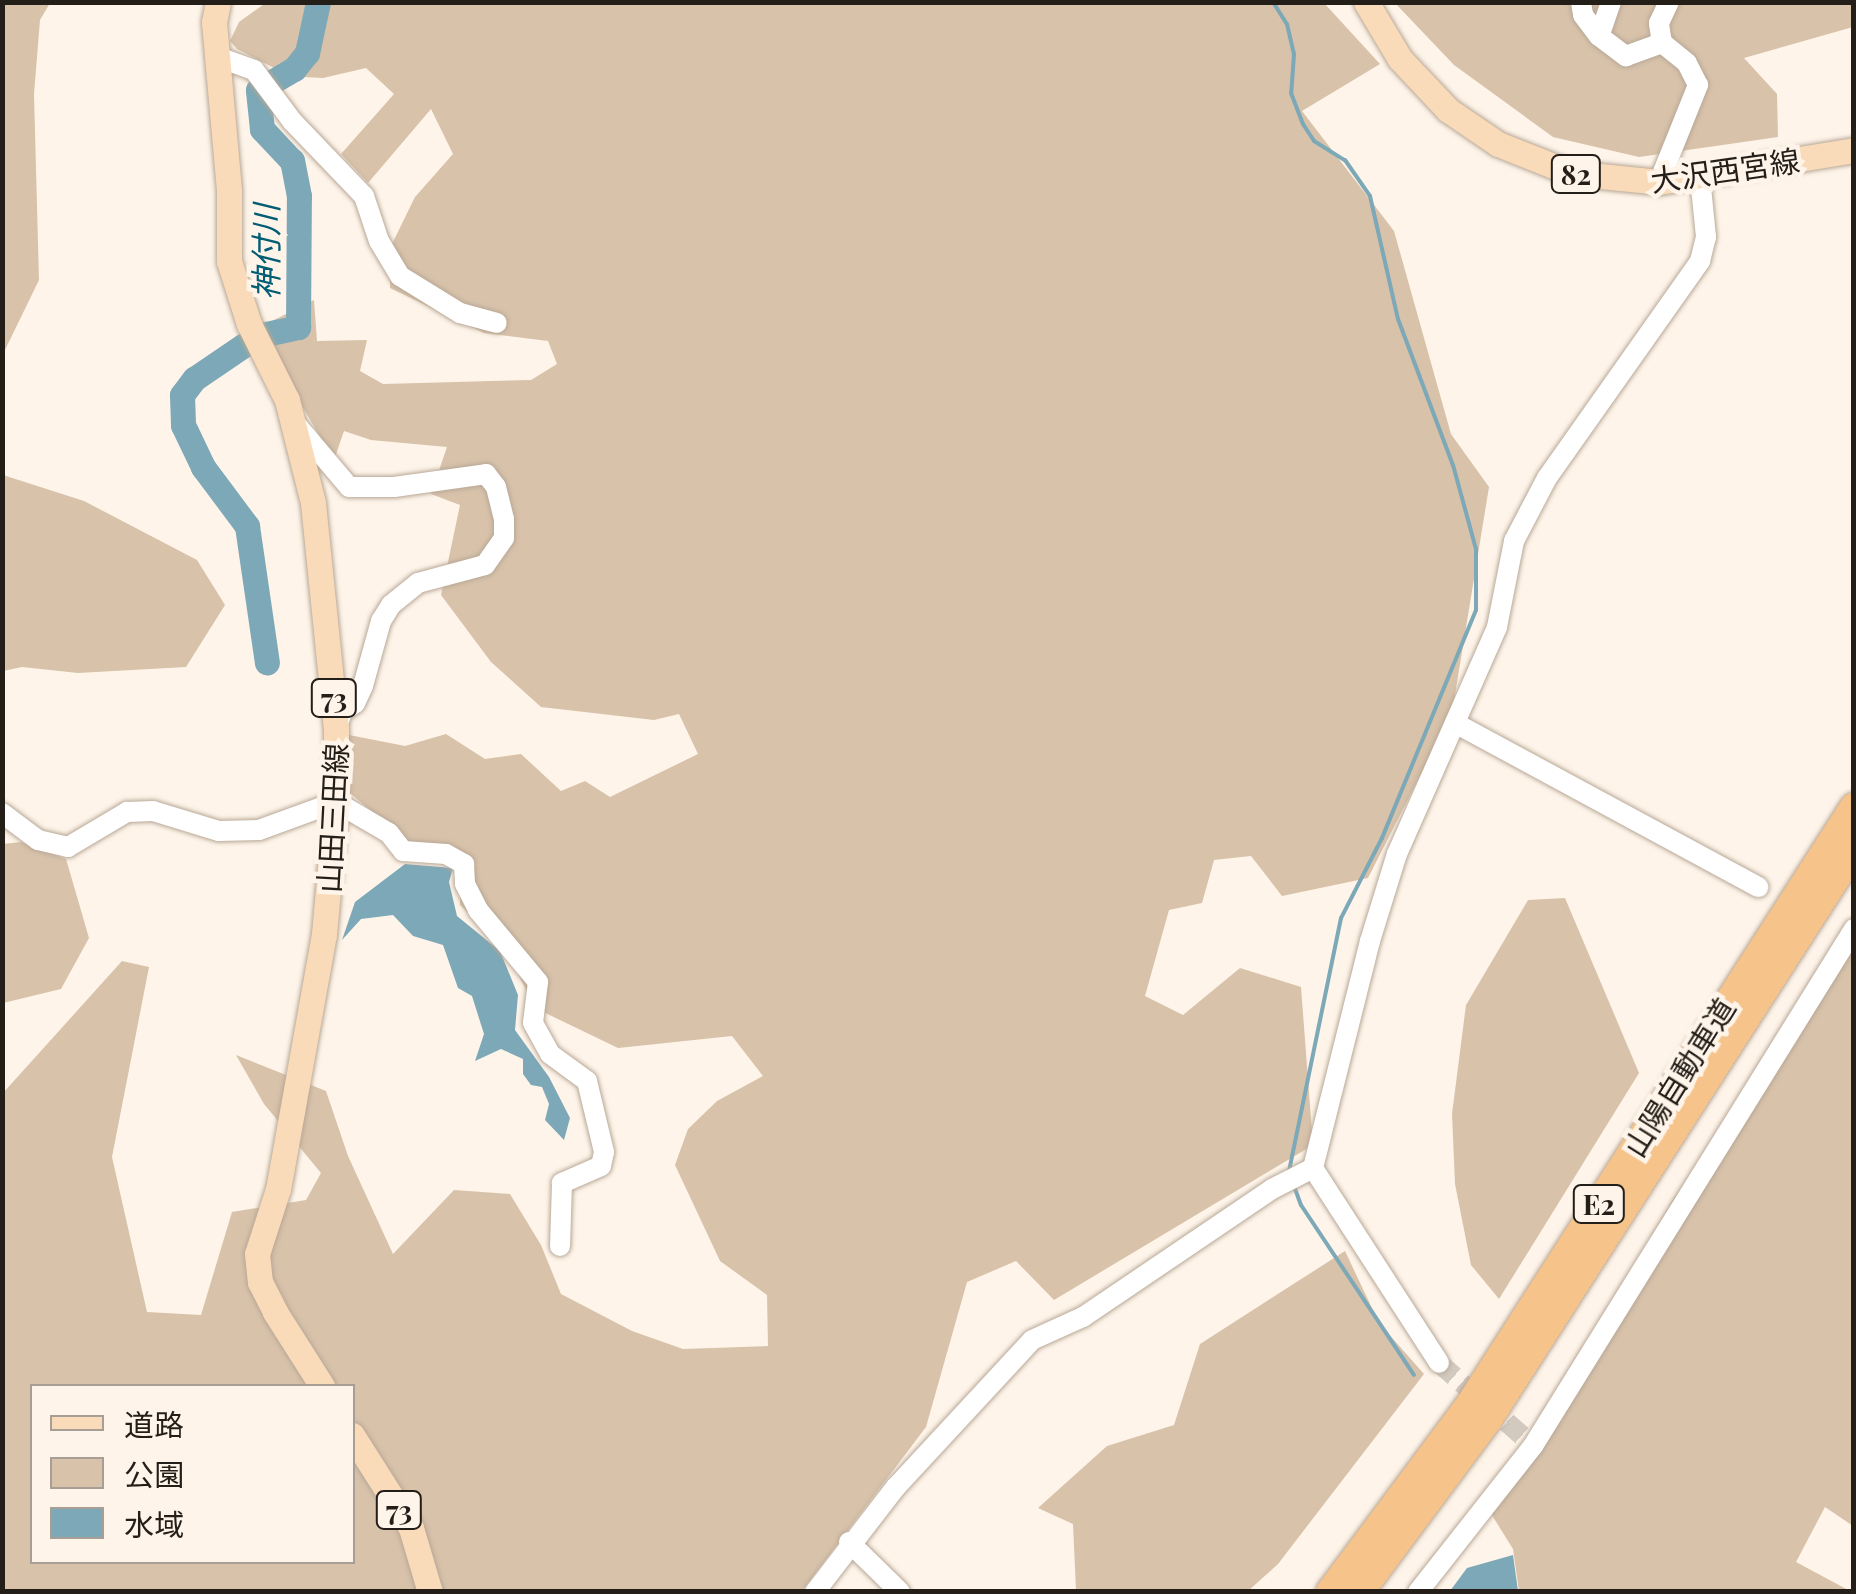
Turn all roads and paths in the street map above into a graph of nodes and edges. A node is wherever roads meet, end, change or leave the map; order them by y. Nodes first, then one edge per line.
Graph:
1 (218, 2) edge
2 (1366, 2) edge
3 (1581, 2) edge
4 (1611, 2) edge
5 (1669, 2) edge
6 (1599, 36) junction
7 (1662, 43) junction
8 (218, 57) junction
9 (1854, 150) edge
10 (1700, 177) junction
11 (1659, 182) junction
12 (497, 323) dead end
13 (294, 423) junction
14 (1454, 723) junction
15 (336, 728) junction
16 (336, 802) junction
17 (1854, 806) edge
18 (2, 813) edge
19 (1854, 850) edge
20 (1758, 888) dead end
21 (1854, 929) edge
22 (1312, 1168) junction
23 (560, 1246) dead end
24 (1439, 1363) tunnel mouth
25 (321, 1384) edge
26 (355, 1440) edge
27 (849, 1542) junction
28 (430, 1592) edge
29 (815, 1592) edge
30 (900, 1592) edge
31 (1330, 1592) edge
32 (1360, 1592) edge
33 (1418, 1592) edge

1 - 8 main road, 山田三田線 / 73
2 - 11 main road, 大沢西宮線 / 82
3 - 6 street
4 - 6 street
5 - 7 street
6 - 7 street
7 - 11 street
8 - 12 street
8 - 13 main road, 山田三田線 / 73
9 - 10 main road, 大沢西宮線 / 82
10 - 11 main road, 大沢西宮線 / 82
10 - 14 street
13 - 15 main road, 山田三田線 / 73
13 - 15 street
14 - 20 street
14 - 22 street
15 - 16 main road, 山田三田線 / 73
16 - 18 street
16 - 23 street
16 - 25 main road, 山田三田線 / 73
17 - 31 highway, 山陽自動車道 / E2
19 - 32 highway, 山陽自動車道 / E2
21 - 33 street
22 - 24 street
22 - 27 street
26 - 28 main road, 73
27 - 29 street
27 - 30 street

